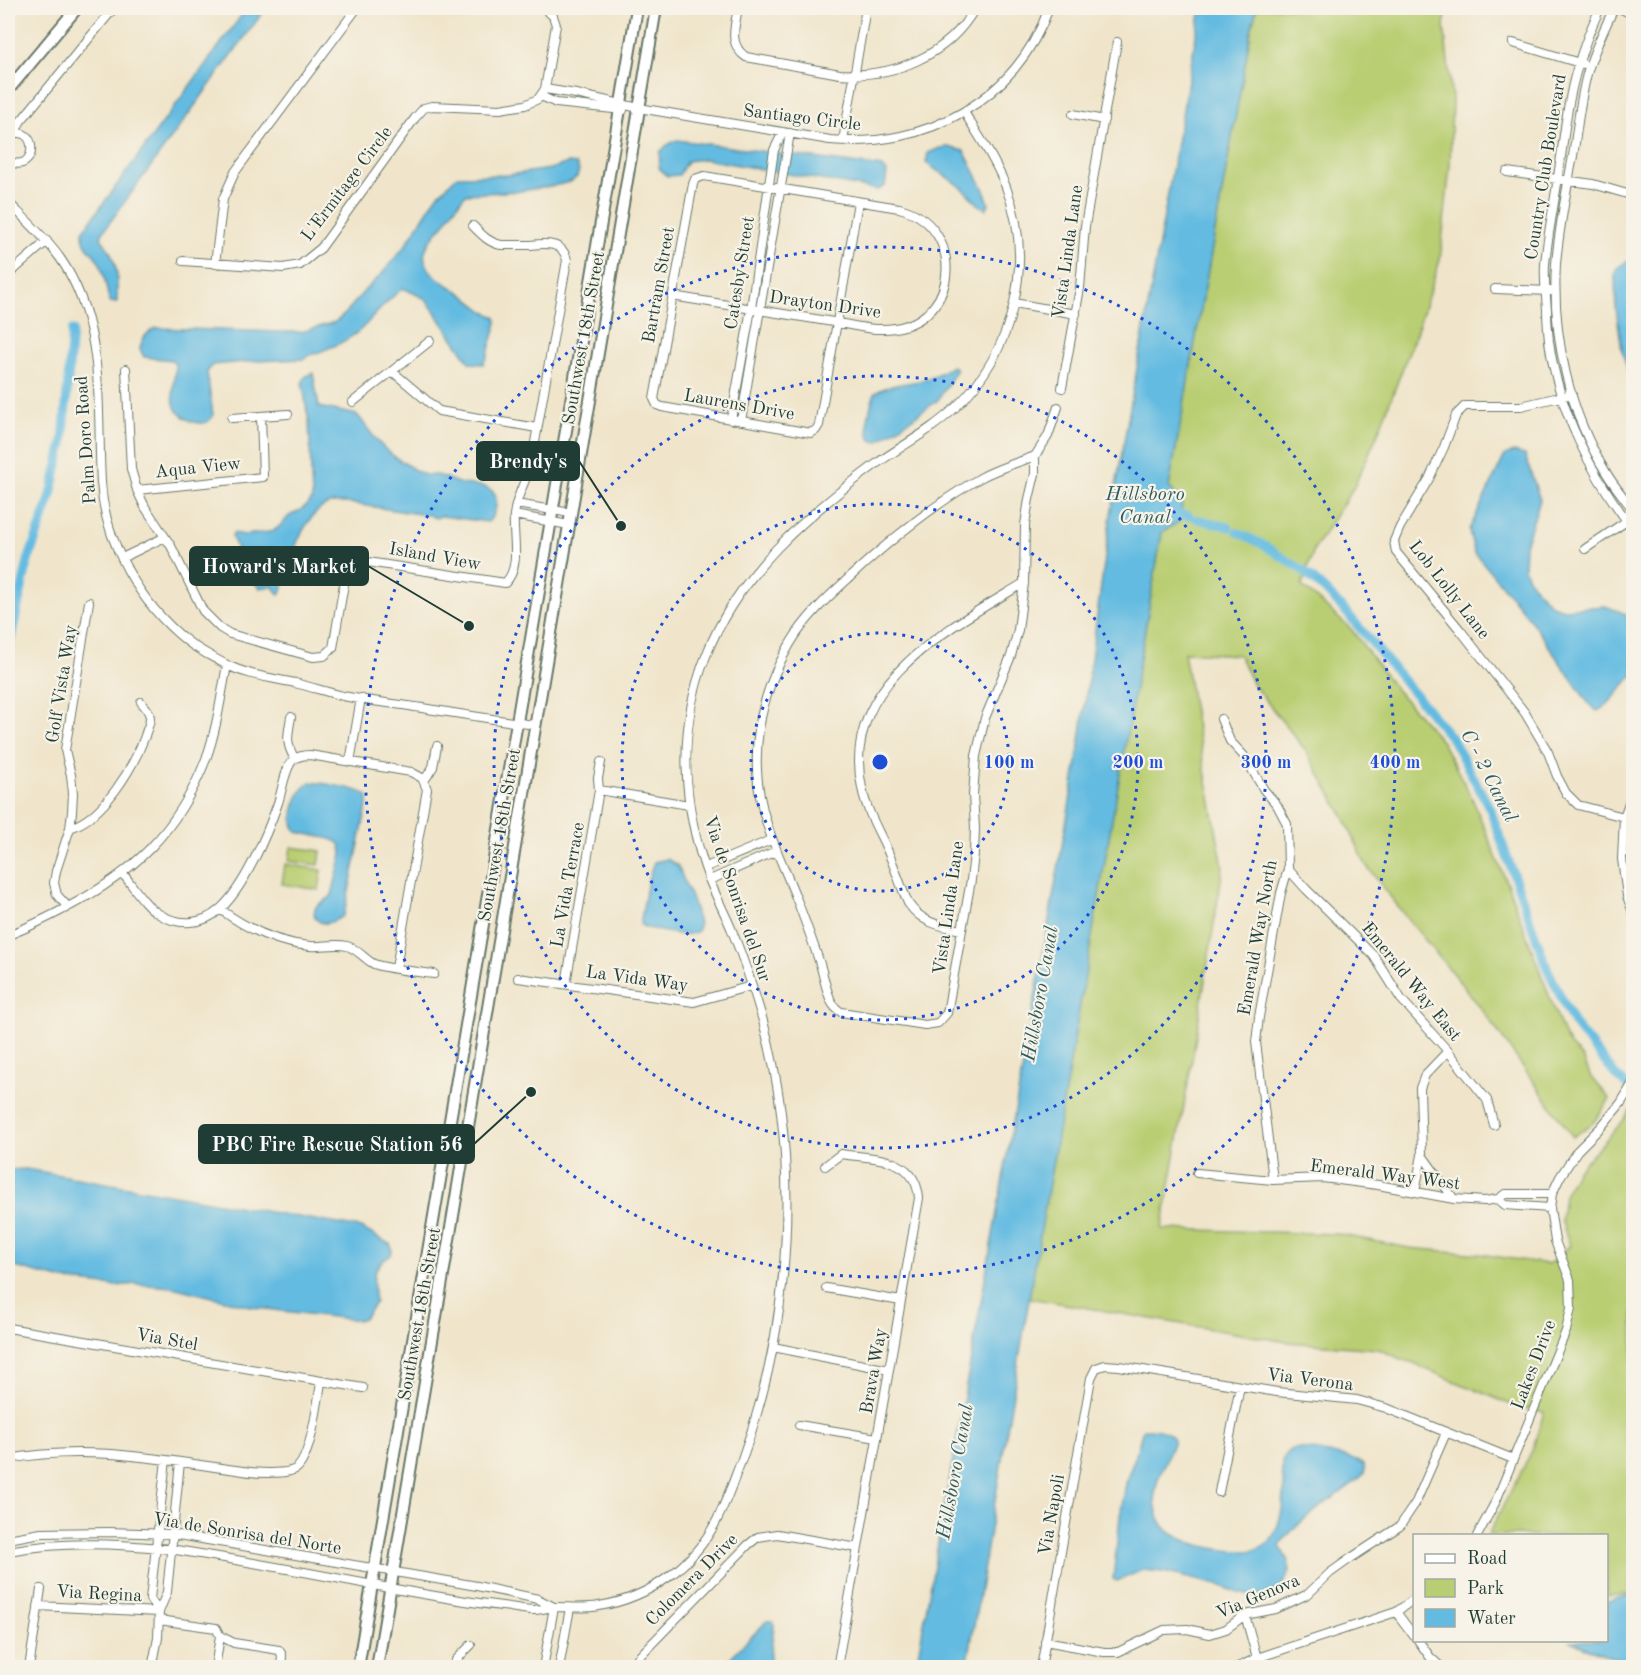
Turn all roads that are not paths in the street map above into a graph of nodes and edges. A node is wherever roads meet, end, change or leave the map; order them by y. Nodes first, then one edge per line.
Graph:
1 (76, 8) edge
2 (114, 8) edge
3 (357, 8) edge
4 (544, 8) edge
5 (637, 8) edge
6 (656, 8) edge
7 (738, 8) edge
8 (866, 8) edge
9 (975, 8) edge
10 (1048, 8) edge
11 (1600, 8) edge
12 (1614, 8) edge
13 (1619, 8) edge
14 (1634, 15) edge
15 (1117, 42) dead end
16 (1513, 43) dead end
17 (1579, 63) junction
18 (1589, 66) junction
19 (854, 75) junction
20 (8, 90) edge
21 (543, 92) junction
22 (621, 107) junction
23 (639, 108) junction
24 (964, 112) junction
25 (1073, 114) dead end
26 (1104, 120) junction
27 (787, 133) junction
28 (11, 134) edge
29 (843, 141) junction
30 (8, 161) edge
31 (1507, 171) dead end
32 (704, 176) joint
33 (1558, 180) junction
34 (1568, 181) junction
35 (768, 187) junction
36 (780, 189) junction
37 (1634, 196) edge
38 (8, 202) edge
39 (858, 202) junction
40 (473, 226) dead end
41 (47, 241) junction
42 (183, 261) dead end
43 (215, 264) junction
44 (8, 275) edge
45 (1495, 289) dead end
46 (1545, 290) junction
47 (1556, 291) junction
48 (672, 296) junction
49 (1014, 303) junction
50 (755, 310) junction
51 (1076, 314) junction
52 (837, 322) junction
53 (430, 341) dead end
54 (126, 369) dead end
55 (392, 371) junction
56 (1062, 388) dead end
57 (1572, 394) junction
58 (1562, 396) junction
59 (353, 402) dead end
60 (657, 405) joint
61 (1058, 407) dead end
62 (288, 414) dead end
63 (261, 416) junction
64 (232, 418) dead end
65 (731, 420) junction
66 (741, 421) junction
67 (537, 428) junction
68 (1035, 456) junction
69 (137, 490) junction
70 (516, 504) junction
71 (552, 510) junction
72 (1634, 512) edge
73 (572, 513) junction
74 (514, 515) junction
75 (1630, 519) edge
76 (550, 522) junction
77 (569, 525) junction
78 (1634, 530) edge
79 (165, 537) junction
80 (1585, 549) dead end
81 (122, 558) junction
82 (1024, 583) junction
83 (89, 602) dead end
84 (228, 665) junction
85 (361, 698) junction
86 (141, 702) dead end
87 (291, 717) dead end
88 (1221, 719) dead end
89 (517, 722) junction
90 (536, 724) junction
91 (437, 746) dead end
92 (295, 759) junction
93 (350, 762) junction
94 (601, 762) dead end
95 (424, 781) junction
96 (1634, 789) edge
97 (599, 790) junction
98 (689, 805) junction
99 (1624, 817) junction
100 (70, 828) junction
101 (771, 840) junction
102 (776, 850) junction
103 (706, 867) junction
104 (1287, 869) junction
105 (123, 873) junction
106 (710, 880) junction
107 (68, 907) junction
108 (220, 909) junction
109 (1634, 915) edge
110 (962, 930) junction
111 (8, 935) edge
112 (396, 968) junction
113 (434, 974) dead end
114 (518, 978) dead end
115 (566, 984) junction
116 (751, 986) junction
117 (1448, 1051) junction
118 (1634, 1081) edge
119 (1494, 1125) dead end
120 (1422, 1155) junction
121 (825, 1166) dead end
122 (1197, 1173) dead end
123 (1273, 1180) junction
124 (1415, 1192) junction
125 (1552, 1194) junction
126 (1454, 1199) junction
127 (1498, 1199) junction
128 (1550, 1208) junction
129 (826, 1288) dead end
130 (902, 1301) junction
131 (8, 1328) edge
132 (773, 1347) junction
133 (1096, 1368) joint
134 (890, 1370) junction
135 (321, 1382) junction
136 (1240, 1386) junction
137 (363, 1388) dead end
138 (800, 1425) dead end
139 (1446, 1433) junction
140 (877, 1438) junction
141 (8, 1459) edge
142 (1513, 1459) junction
143 (166, 1460) junction
144 (180, 1461) junction
145 (1220, 1492) dead end
146 (157, 1533) junction
147 (172, 1534) junction
148 (1478, 1534) edge
149 (8, 1539) edge
150 (157, 1548) junction
151 (858, 1548) junction
152 (170, 1549) junction
153 (8, 1551) edge
154 (375, 1568) junction
155 (393, 1571) junction
156 (372, 1584) junction
157 (390, 1588) junction
158 (41, 1589) dead end
159 (1413, 1600) edge
160 (38, 1606) junction
161 (554, 1607) junction
162 (570, 1608) junction
163 (1396, 1612) junction
164 (1245, 1615) junction
165 (159, 1616) junction
166 (1413, 1635) edge
167 (220, 1636) junction
168 (1045, 1641) junction
169 (1419, 1642) edge
170 (471, 1645) dead end
171 (1257, 1658) junction
172 (29, 1668) edge
173 (152, 1668) edge
174 (215, 1668) edge
175 (282, 1668) edge
176 (358, 1668) edge
177 (377, 1668) edge
178 (455, 1668) edge
179 (543, 1668) edge
180 (560, 1668) edge
181 (628, 1668) edge
182 (837, 1668) edge
183 (1041, 1668) edge
184 (1236, 1668) edge
185 (1442, 1668) edge

1 - 20 main road
2 - 28 street
3 - 43 street
4 - 21 street
5 - 22 main road, Southwest 18th Street
6 - 23 main road, Southwest 18th Street
7 - 19 street
8 - 19 street
9 - 19 street
10 - 24 street, Santiago Circle
11 - 17 street, Country Club Boulevard
12 - 18 street, Country Club Boulevard
13 - 14 street
15 - 26 street, Vista Linda Lane
16 - 17 street
17 - 18 street
17 - 33 street, Country Club Boulevard
18 - 34 street, Country Club Boulevard
19 - 29 street
21 - 22 street
21 - 22 street
21 - 43 street, L'Ermitage Circle
22 - 23 street
22 - 71 main road, Southwest 18th Street
23 - 27 street, Santiago Circle
23 - 73 main road, Southwest 18th Street
24 - 29 street, Santiago Circle
24 - 49 street, Via de Sonrisa del Sur
25 - 26 street
26 - 51 street, Vista Linda Lane
27 - 29 street, Santiago Circle
27 - 35 street, Catesby Street
27 - 36 street, Catesby Street
28 - 30 street
31 - 33 street
32 - 35 street, Drayton Drive
32 - 48 street, Bartram Street
33 - 34 street
33 - 46 street, Country Club Boulevard
34 - 37 street
34 - 47 street, Country Club Boulevard
35 - 36 street, Drayton Drive
35 - 50 street, Catesby Street
36 - 39 street, Drayton Drive
36 - 50 street, Catesby Street
38 - 41 street, Palm Doro Road
39 - 52 street
39 - 52 street, Drayton Drive
40 - 67 street, Island View
41 - 44 street
41 - 81 street, Palm Doro Road
42 - 43 street
45 - 46 street
46 - 47 street
46 - 58 street, Country Club Boulevard
47 - 57 street, Country Club Boulevard
48 - 50 street, Drayton Drive
48 - 60 street, Bartram Street
49 - 51 street
49 - 98 street, Via de Sonrisa del Sur
50 - 52 street, Drayton Drive
50 - 65 street, Catesby Street
50 - 66 street, Catesby Street
51 - 56 street, Vista Linda Lane
52 - 66 street, Laurens Drive
53 - 55 street
54 - 69 street, Island View
55 - 59 street
55 - 67 street
57 - 58 street, Lob Lolly Lane
57 - 72 street, Country Club Boulevard
58 - 75 street, Country Club Boulevard
58 - 99 street, Lob Lolly Lane
60 - 65 street, Laurens Drive
61 - 68 street, Vista Linda Lane
62 - 63 street
63 - 64 street
63 - 69 street, Aqua View
65 - 66 street, Laurens Drive
67 - 70 street, Island View
68 - 82 street, Vista Linda Lane
68 - 101 street, Vista Linda Lane
69 - 79 street, Island View
70 - 71 street
70 - 74 street, Island View
71 - 73 street
71 - 76 main road, Southwest 18th Street
73 - 77 main road, Southwest 18th Street
74 - 76 street
74 - 79 street, Island View
75 - 78 street, Country Club Boulevard
75 - 80 street
76 - 77 street
76 - 89 main road, Southwest 18th Street
77 - 90 main road, Southwest 18th Street
79 - 81 street
81 - 84 street, Palm Doro Road
82 - 110 street, Vista Linda Lane
82 - 110 street
83 - 100 street, Golf Vista Way
84 - 85 street, Palm Doro Road
84 - 105 street
85 - 89 street, Palm Doro Road
85 - 93 street
86 - 100 street
87 - 92 street
88 - 104 street, Emerald Way North
89 - 90 street, Palm Doro Road
89 - 154 main road, Southwest 18th Street
90 - 155 main road, Southwest 18th Street
91 - 95 street
92 - 93 street
92 - 108 street
93 - 95 street
94 - 97 street, La Vida Terrace
95 - 112 street
96 - 99 street
97 - 98 street
97 - 115 street, La Vida Terrace
98 - 103 street, Via de Sonrisa del Sur
99 - 109 street
100 - 107 street, Golf Vista Way
101 - 102 street, Vista Linda Lane
101 - 103 street
102 - 106 street
102 - 110 street, Vista Linda Lane
103 - 106 street, Via de Sonrisa del Sur
104 - 117 street, Emerald Way East
104 - 123 street, Emerald Way North
105 - 107 street
105 - 108 street
106 - 116 street, Via de Sonrisa del Sur
107 - 111 street
108 - 112 street
112 - 113 street
114 - 115 street, La Vida Way
115 - 116 street, La Vida Way
116 - 132 street, Via de Sonrisa del Sur
117 - 119 street, Emerald Way East
117 - 120 street
118 - 125 street, Lakes Drive
120 - 124 street
120 - 126 street
121 - 130 street, Brava Way
122 - 123 street, Emerald Way West
123 - 124 street, Emerald Way West
124 - 126 street, Emerald Way West
125 - 127 street, Emerald Way West
125 - 128 street, Lakes Drive
126 - 127 street, Emerald Way West
127 - 128 street, Emerald Way West
128 - 142 street, Lakes Drive
129 - 130 street
130 - 134 street, Brava Way
131 - 135 street, Via Stel
132 - 134 street
132 - 162 street, Via de Sonrisa del Sur
133 - 136 street, Via Verona
133 - 168 street, Via Napoli
134 - 140 street, Brava Way
135 - 137 street, Via Stel
135 - 144 street
136 - 139 street, Via Verona
136 - 145 street
138 - 140 street
139 - 142 street, Via Verona
139 - 164 street, Via Genova
140 - 151 street, Brava Way
141 - 143 street
142 - 148 street, Lakes Drive
143 - 144 street
143 - 146 street
144 - 147 street
146 - 147 street, Via de Sonrisa del Norte
146 - 149 street, Via de Sonrisa del Norte
146 - 150 street
147 - 152 street
147 - 154 street, Via de Sonrisa del Norte
150 - 152 street, Via de Sonrisa del Norte
150 - 153 street, Via de Sonrisa del Norte
150 - 165 street, Via Regina
151 - 181 street, Colomera Drive
151 - 182 street, Brava Way
152 - 156 street, Via de Sonrisa del Norte
152 - 165 street, Via Regina
154 - 155 street, Via de Sonrisa del Norte
154 - 156 main road, Southwest 18th Street
155 - 157 main road, Southwest 18th Street
155 - 161 street, Via de Sonrisa del Sur
156 - 157 street, Via de Sonrisa del Norte
156 - 176 main road, Southwest 18th Street
157 - 161 street, Via de Sonrisa del Sur
157 - 177 main road, Southwest 18th Street
158 - 160 street, Via Regina
159 - 163 street
160 - 165 street, Via Regina
160 - 172 street, Via Regina
161 - 162 street, Via de Sonrisa del Sur
161 - 179 street
162 - 180 street
163 - 166 street
163 - 171 street
164 - 168 street, Via Genova
164 - 171 street
165 - 167 street, Via Regina
165 - 173 street, Via Regina
167 - 174 street
167 - 175 street, Via Regina
168 - 183 street, Via Napoli
169 - 185 street
170 - 178 street
171 - 184 street

